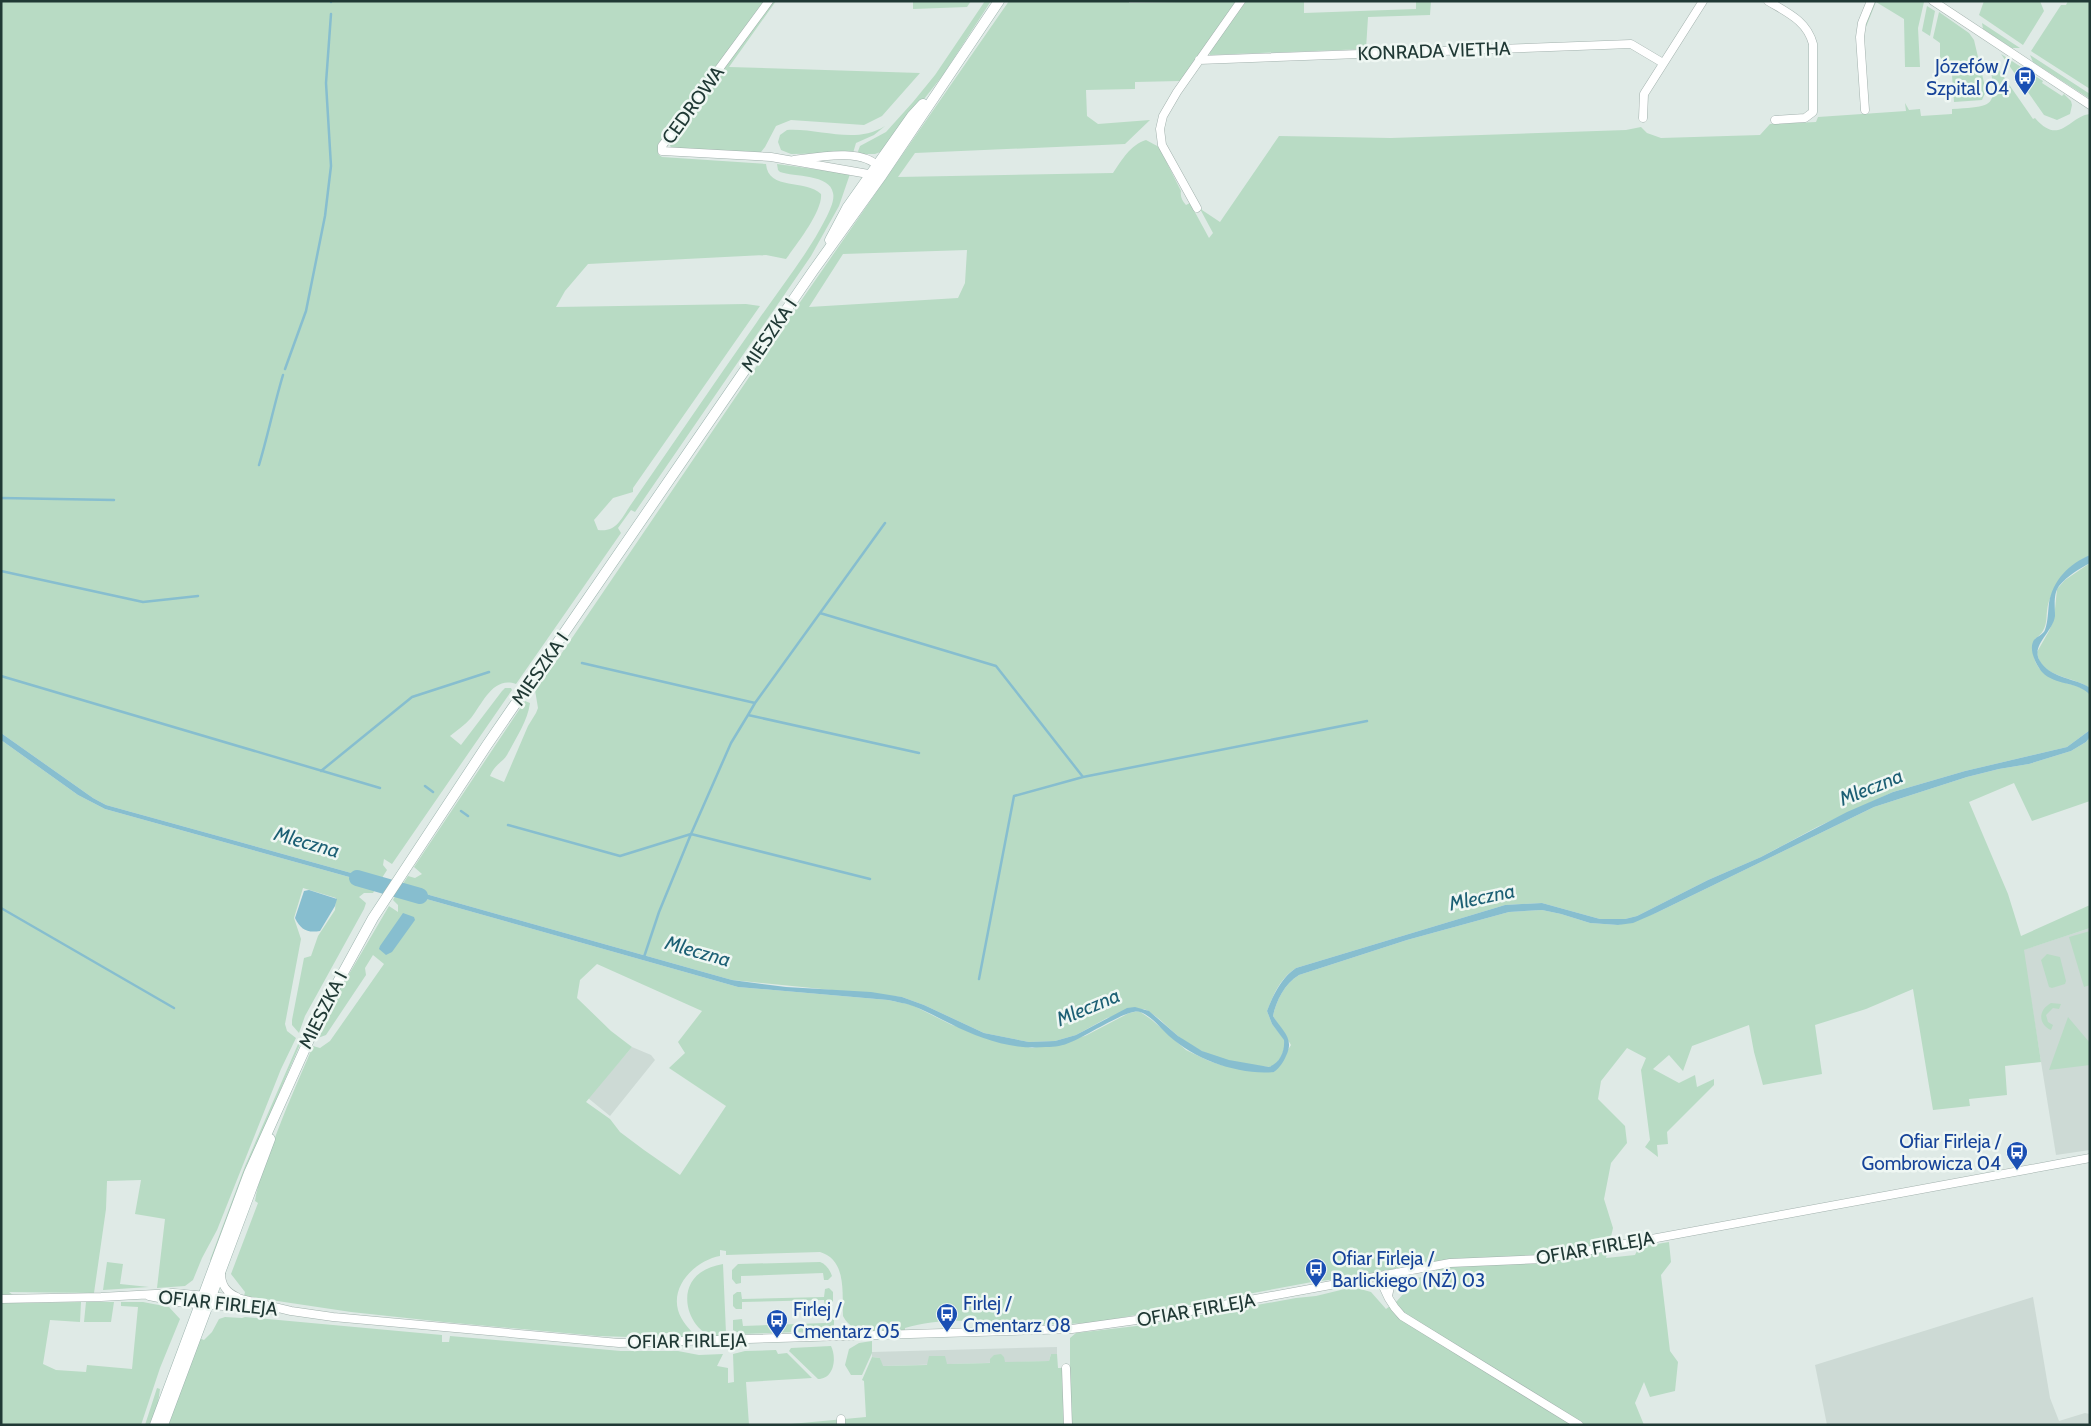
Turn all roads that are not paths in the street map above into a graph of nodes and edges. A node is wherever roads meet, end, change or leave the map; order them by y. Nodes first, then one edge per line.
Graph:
1 (769, 1) edge
2 (999, 1) edge
3 (1241, 1) edge
4 (1702, 1) edge
5 (1768, 1) edge
6 (1871, 1) edge
7 (1933, 1) edge
8 (1199, 60) junction
9 (1663, 63) junction
10 (2090, 105) edge
11 (1865, 110) dead end
12 (1643, 118) dead end
13 (1775, 120) dead end
14 (794, 160) junction
15 (880, 170) junction
16 (857, 172) junction
17 (871, 175) junction
18 (862, 188) junction
19 (1197, 208) dead end
20 (813, 271) junction
21 (289, 1081) junction
22 (2090, 1158) edge
23 (221, 1269) junction
24 (1397, 1273) junction
25 (1380, 1276) junction
26 (1387, 1297) junction
27 (1, 1299) edge
28 (241, 1299) junction
29 (205, 1300) junction
30 (291, 1310) junction
31 (1066, 1368) dead end
32 (155, 1425) edge
33 (163, 1425) edge
34 (1068, 1425) edge
35 (1579, 1425) edge

1 - 14 street, CEDROWA
2 - 15 street, MIESZKA I
3 - 8 street
4 - 9 street
5 - 13 street
6 - 11 street
7 - 10 street
8 - 9 street, KONRADA VIETHA
8 - 19 street
9 - 12 street
14 - 15 street, CEDROWA
14 - 16 street, CEDROWA
15 - 17 street, MIESZKA I
15 - 20 street, MIESZKA I
16 - 17 street, CEDROWA
16 - 18 street
17 - 18 street, MIESZKA I
18 - 20 street, MIESZKA I
20 - 21 street, MIESZKA I
21 - 23 street, MIESZKA I
21 - 29 street, MIESZKA I
22 - 24 street, OFIAR FIRLEJA
23 - 28 street, OFIAR FIRLEJA
23 - 29 street, MIESZKA I
24 - 25 street, OFIAR FIRLEJA
24 - 26 street
25 - 26 street
25 - 30 street, OFIAR FIRLEJA
26 - 35 street
27 - 29 street, OFIAR FIRLEJA
28 - 29 street, OFIAR FIRLEJA
28 - 30 street, OFIAR FIRLEJA
29 - 30 street, OFIAR FIRLEJA
29 - 32 street
29 - 33 street, MIESZKA I
31 - 34 street

